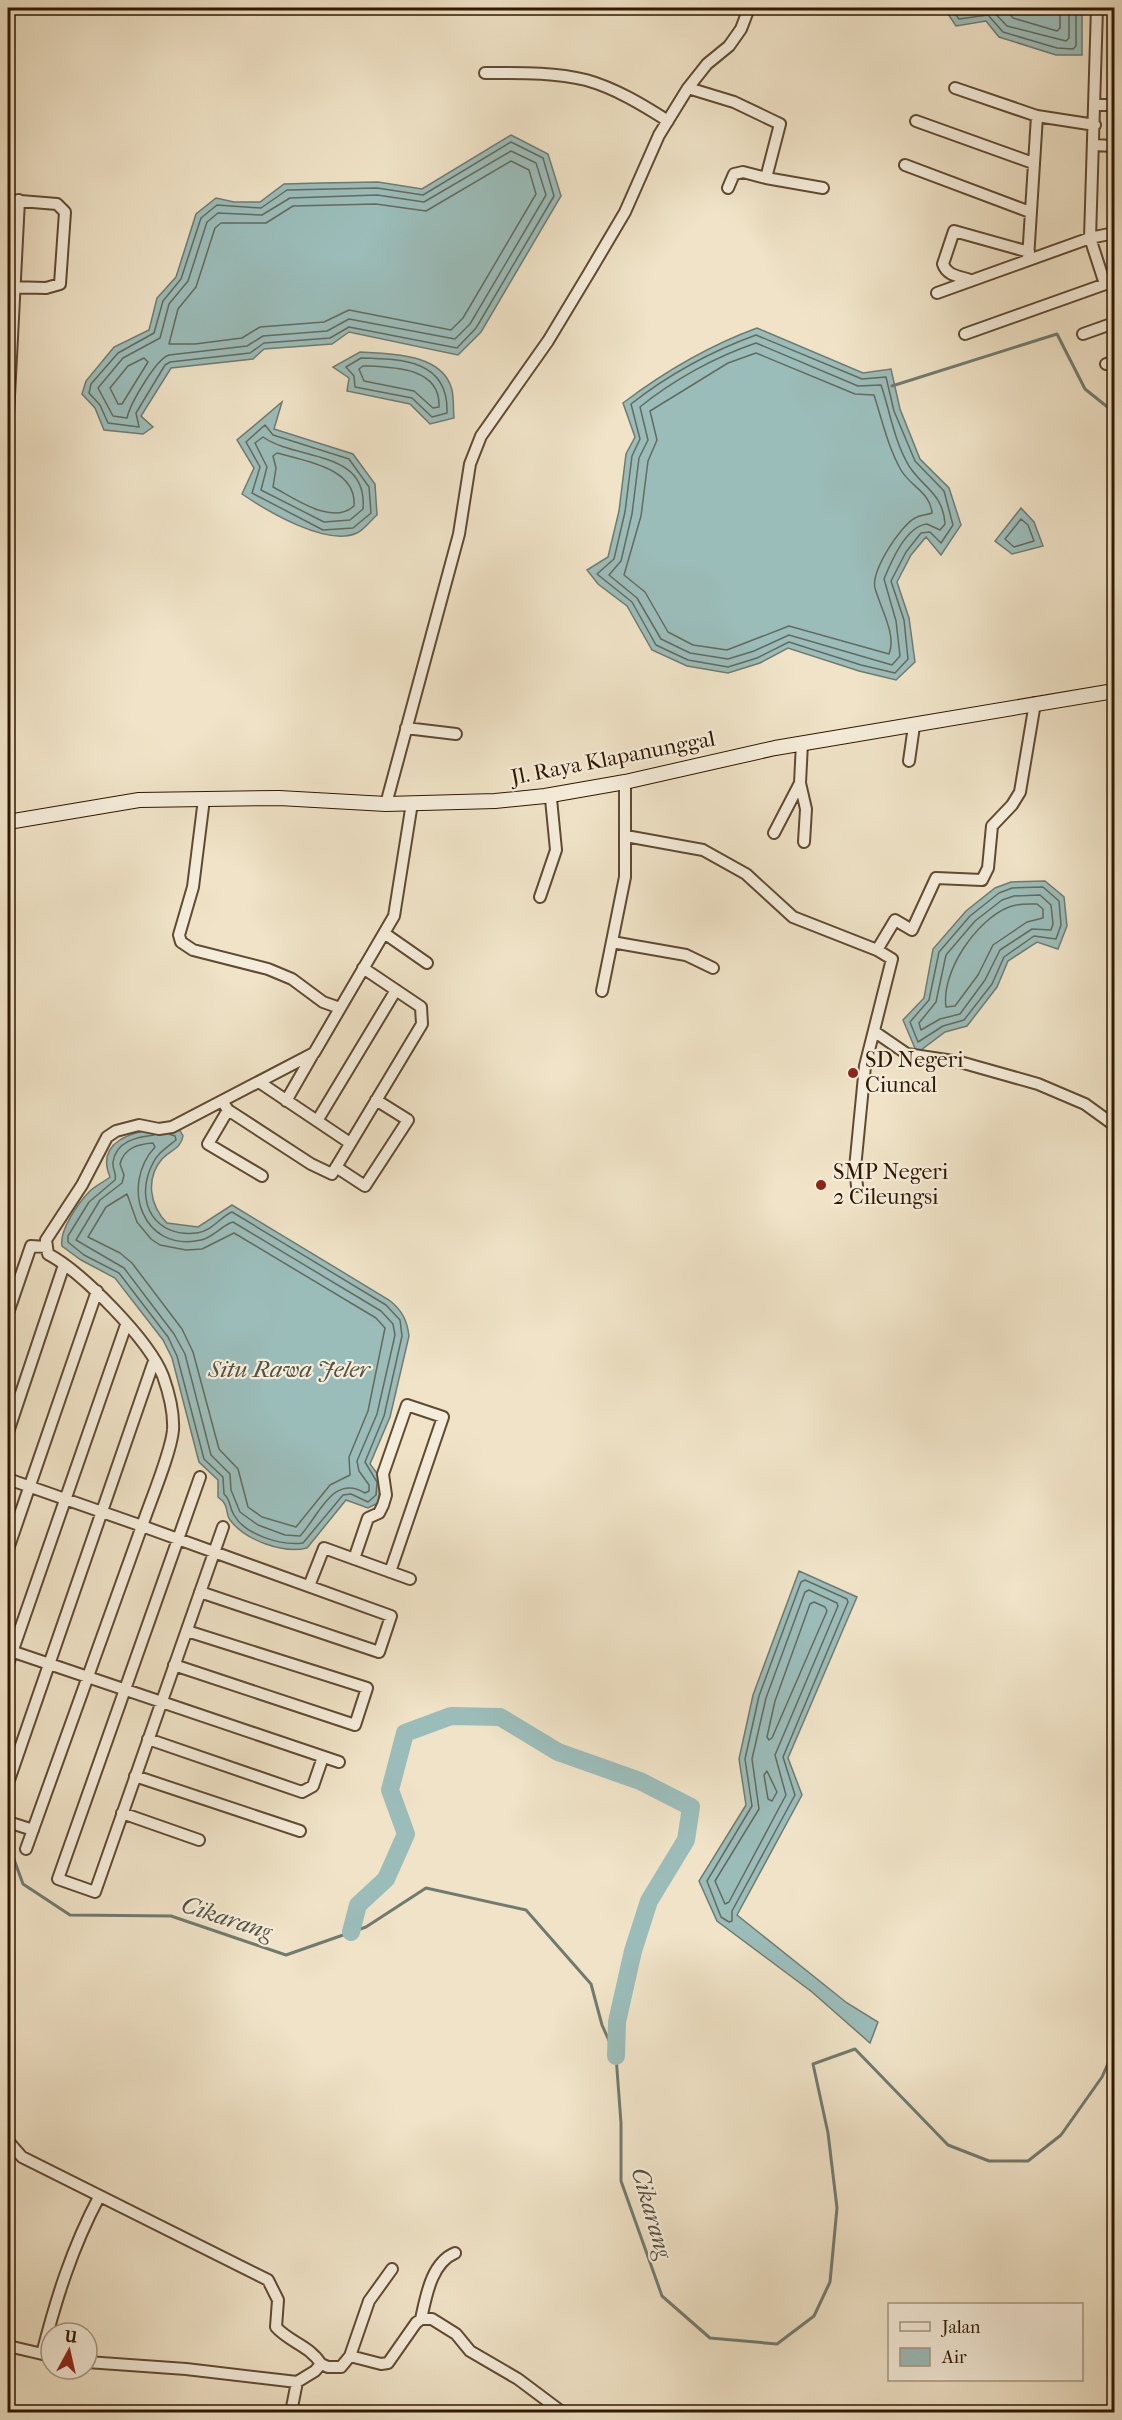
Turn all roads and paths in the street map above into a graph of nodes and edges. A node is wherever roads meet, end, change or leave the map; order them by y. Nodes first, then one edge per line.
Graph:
1 (749, 8) edge
2 (1097, 8) edge
3 (485, 73) dead end
4 (688, 88) junction
5 (955, 88) dead end
6 (1095, 105) junction
7 (1114, 105) edge
8 (1037, 116) junction
9 (668, 121) junction
10 (916, 121) dead end
11 (1095, 125) junction
12 (1093, 145) junction
13 (1114, 146) edge
14 (1033, 163) junction
15 (905, 165) dead end
16 (766, 178) junction
17 (728, 188) dead end
18 (823, 188) dead end
19 (13, 200) edge
20 (1030, 212) junction
21 (1114, 233) edge
22 (1090, 238) junction
23 (1029, 256) junction
24 (970, 280) junction
25 (1110, 283) edge
26 (11, 287) edge
27 (937, 292) dead end
28 (1114, 323) edge
29 (10, 331) edge
30 (965, 334) dead end
31 (1083, 334) dead end
32 (8, 416) edge
33 (1114, 691) edge
34 (1035, 704) junction
35 (914, 726) junction
36 (406, 728) junction
37 (456, 734) dead end
38 (802, 743) junction
39 (909, 761) dead end
40 (625, 782) junction
41 (800, 783) junction
42 (545, 796) junction
43 (204, 799) junction
44 (412, 803) junction
45 (386, 804) junction
46 (8, 822) edge
47 (774, 833) dead end
48 (626, 836) junction
49 (804, 842) dead end
50 (540, 897) dead end
51 (384, 933) junction
52 (612, 942) junction
53 (877, 950) junction
54 (427, 963) dead end
55 (363, 968) junction
56 (713, 968) dead end
57 (396, 990) junction
58 (602, 991) dead end
59 (340, 1008) junction
60 (875, 1032) junction
61 (314, 1053) junction
62 (259, 1082) junction
63 (376, 1100) junction
64 (286, 1101) junction
65 (225, 1106) junction
66 (317, 1121) junction
67 (1114, 1125) edge
68 (350, 1143) junction
69 (336, 1167) junction
70 (262, 1176) dead end
71 (857, 1186) dead end
72 (46, 1247) junction
73 (64, 1265) junction
74 (12, 1285) edge
75 (97, 1291) junction
76 (8, 1313) edge
77 (126, 1325) junction
78 (154, 1361) junction
79 (8, 1432) edge
80 (200, 1477) dead end
81 (8, 1479) edge
82 (29, 1486) junction
83 (65, 1499) junction
84 (102, 1512) junction
85 (142, 1526) junction
86 (223, 1527) dead end
87 (178, 1539) junction
88 (8, 1549) edge
89 (214, 1552) junction
90 (354, 1559) junction
91 (390, 1572) junction
92 (410, 1579) dead end
93 (309, 1586) junction
94 (200, 1592) junction
95 (186, 1631) junction
96 (10, 1651) edge
97 (8, 1664) edge
98 (49, 1665) junction
99 (174, 1665) junction
100 (87, 1678) junction
101 (125, 1691) junction
102 (161, 1703) junction
103 (148, 1740) junction
104 (323, 1757) junction
105 (339, 1762) dead end
106 (135, 1776) junction
107 (8, 1783) edge
108 (122, 1814) junction
109 (8, 1822) edge
110 (33, 1830) junction
111 (300, 1831) dead end
112 (199, 1840) dead end
113 (26, 1849) dead end
114 (8, 2141) edge
115 (99, 2197) junction
116 (455, 2253) dead end
117 (392, 2269) dead end
118 (421, 2319) junction
119 (53, 2321) edge
120 (8, 2346) edge
121 (39, 2353) edge
122 (351, 2356) junction
123 (99, 2363) edge
124 (321, 2364) junction
125 (297, 2382) junction
126 (291, 2412) edge
127 (562, 2412) edge

1 - 4 street
2 - 6 street
3 - 9 street
4 - 9 street
4 - 16 street
5 - 8 street
6 - 7 street
6 - 11 street
8 - 11 street
8 - 14 street
9 - 36 street
10 - 14 street
11 - 12 street
12 - 13 street
12 - 22 street
14 - 20 street
15 - 20 street
16 - 17 street
16 - 18 street
19 - 26 street
19 - 26 street
20 - 23 street
21 - 22 street
22 - 23 street
22 - 25 street
23 - 24 street
23 - 24 street
24 - 27 street
25 - 30 street
26 - 29 street
28 - 31 street
29 - 32 street
33 - 34 street, Jl. Raya Klapanunggal
34 - 35 street, Jl. Raya Klapanunggal
34 - 53 street
35 - 38 street, Jl. Raya Klapanunggal
35 - 39 street
36 - 37 street
36 - 45 street
38 - 40 street, Jl. Raya Klapanunggal
38 - 41 street
40 - 42 street, Jl. Raya Klapanunggal
40 - 48 street
41 - 47 street
41 - 49 street
42 - 44 street, Jl. Raya Klapanunggal
42 - 50 street
43 - 45 street, Jl. Raya Klapanunggal
43 - 46 street, Jl. Raya Klapanunggal
43 - 59 street
44 - 45 street, Jl. Raya Klapanunggal
44 - 51 street
48 - 52 street
48 - 53 street
51 - 54 street
51 - 55 street
52 - 56 street
52 - 58 street
53 - 60 street
55 - 57 street
55 - 59 street
57 - 63 street
57 - 66 street
59 - 61 street
60 - 67 street
60 - 71 street
61 - 62 street
61 - 64 street
62 - 64 street
62 - 65 street
63 - 68 street
63 - 69 street
64 - 66 street
65 - 69 street
65 - 70 street
65 - 72 street
66 - 68 street
68 - 69 street
72 - 73 street
72 - 74 street
73 - 75 street
73 - 79 street
74 - 76 street
75 - 77 street
75 - 82 street
77 - 78 street
77 - 83 street
78 - 84 street
78 - 85 street
80 - 87 street
81 - 82 street
82 - 83 street
82 - 88 street
83 - 84 street
83 - 96 street
84 - 85 street
84 - 98 street
85 - 87 street
85 - 100 street
86 - 89 street
87 - 89 street
87 - 101 street
89 - 93 street
89 - 94 street
90 - 91 street
90 - 91 street
90 - 93 street
91 - 92 street
93 - 94 street
94 - 95 street
95 - 99 street
95 - 99 street
96 - 97 street
96 - 98 street
98 - 100 street
98 - 107 street
99 - 102 street
100 - 101 street
100 - 110 street
101 - 102 street
101 - 108 street
102 - 103 street
102 - 104 street
103 - 104 street
103 - 106 street
104 - 105 street
106 - 108 street
106 - 111 street
108 - 112 street
109 - 110 street
110 - 113 street
114 - 115 street
115 - 119 street
115 - 124 street
116 - 118 street
117 - 122 street
118 - 122 street
118 - 127 street
120 - 121 street
122 - 124 street
123 - 125 street
124 - 125 street
125 - 126 street

